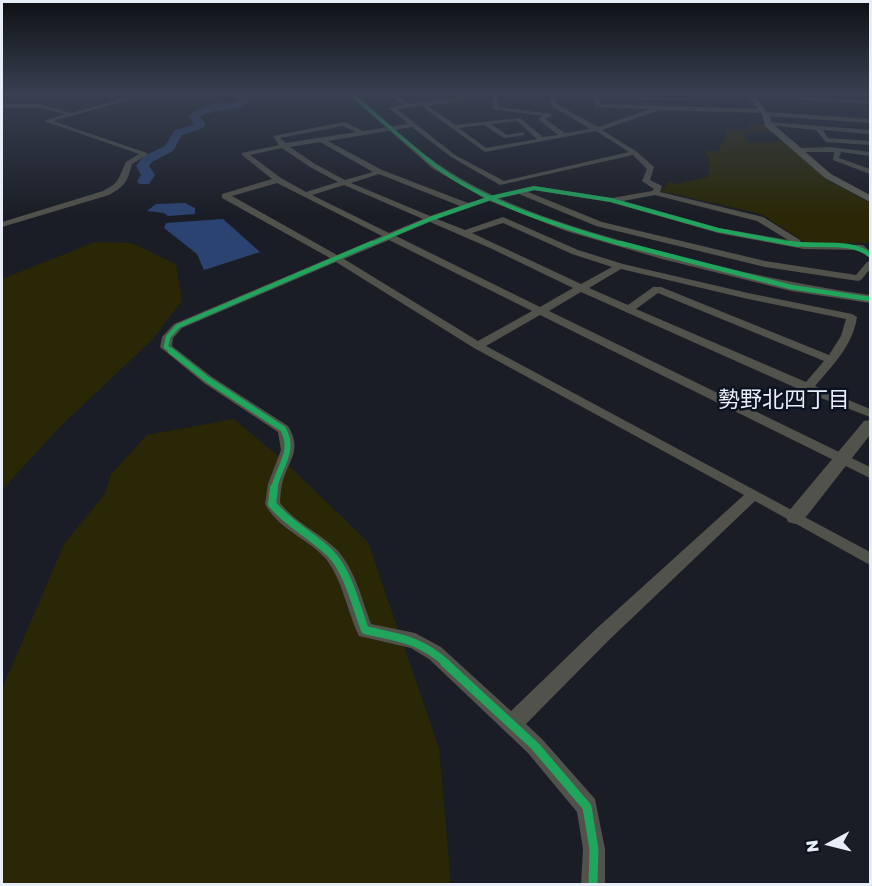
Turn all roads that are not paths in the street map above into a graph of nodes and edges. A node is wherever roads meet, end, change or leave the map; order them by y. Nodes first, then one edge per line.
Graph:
1 (91, 135) edge
2 (284, 135) edge
3 (341, 135) edge
4 (400, 135) edge
5 (426, 135) edge
6 (465, 135) edge
7 (536, 135) edge
8 (561, 135) edge
9 (609, 135) edge
10 (782, 135) edge
11 (823, 135) edge
12 (320, 139) junction
13 (541, 139) junction
14 (870, 143) edge
15 (282, 146) junction
16 (799, 150) junction
17 (838, 150) junction
18 (635, 153) junction
19 (870, 154) edge
20 (379, 172) junction
21 (870, 172) edge
22 (278, 180) junction
23 (346, 183) junction
24 (519, 190) junction
25 (655, 193) junction
26 (305, 195) junction
27 (490, 198) junction
28 (870, 199) edge
29 (611, 200) junction
30 (468, 206) junction
31 (430, 219) junction
32 (2, 225) edge
33 (465, 233) junction
34 (389, 236) junction
35 (804, 246) junction
36 (870, 255) edge
37 (336, 258) junction
38 (870, 264) edge
39 (620, 266) junction
40 (580, 287) junction
41 (870, 299) edge
42 (630, 308) junction
43 (539, 310) junction
44 (478, 346) junction
45 (831, 360) junction
46 (807, 388) junction
47 (870, 413) edge
48 (870, 425) edge
49 (843, 460) junction
50 (870, 473) edge
51 (754, 494) junction
52 (795, 517) junction
53 (870, 559) edge
54 (512, 724) junction
55 (593, 885) edge

1 - 32 street
2 - 15 street
3 - 12 street
4 - 27 street
5 - 18 street
6 - 13 street
7 - 13 street
8 - 13 street
9 - 18 street
10 - 16 main road
11 - 14 street
12 - 15 street
12 - 20 street
15 - 22 street
15 - 23 street
16 - 17 street
16 - 28 main road
17 - 19 street
17 - 21 street
18 - 25 street
20 - 23 street
20 - 30 street
22 - 26 street
22 - 37 street
23 - 26 street
23 - 31 street
24 - 27 street
24 - 29 street
24 - 38 street
25 - 29 street
25 - 35 street
26 - 34 street
27 - 30 street
27 - 41 street
29 - 35 street
30 - 31 street
31 - 33 street
31 - 34 street
33 - 39 street
33 - 40 street
34 - 37 street
34 - 43 street
35 - 36 street
37 - 44 street
37 - 54 street
39 - 40 street
39 - 45 street
40 - 42 street
40 - 43 street
42 - 45 street
42 - 46 street
43 - 44 street
43 - 49 street
44 - 51 street
45 - 46 street
46 - 47 street
48 - 49 street
49 - 50 street
49 - 52 street
51 - 52 street
51 - 54 street
52 - 53 street
54 - 55 street

